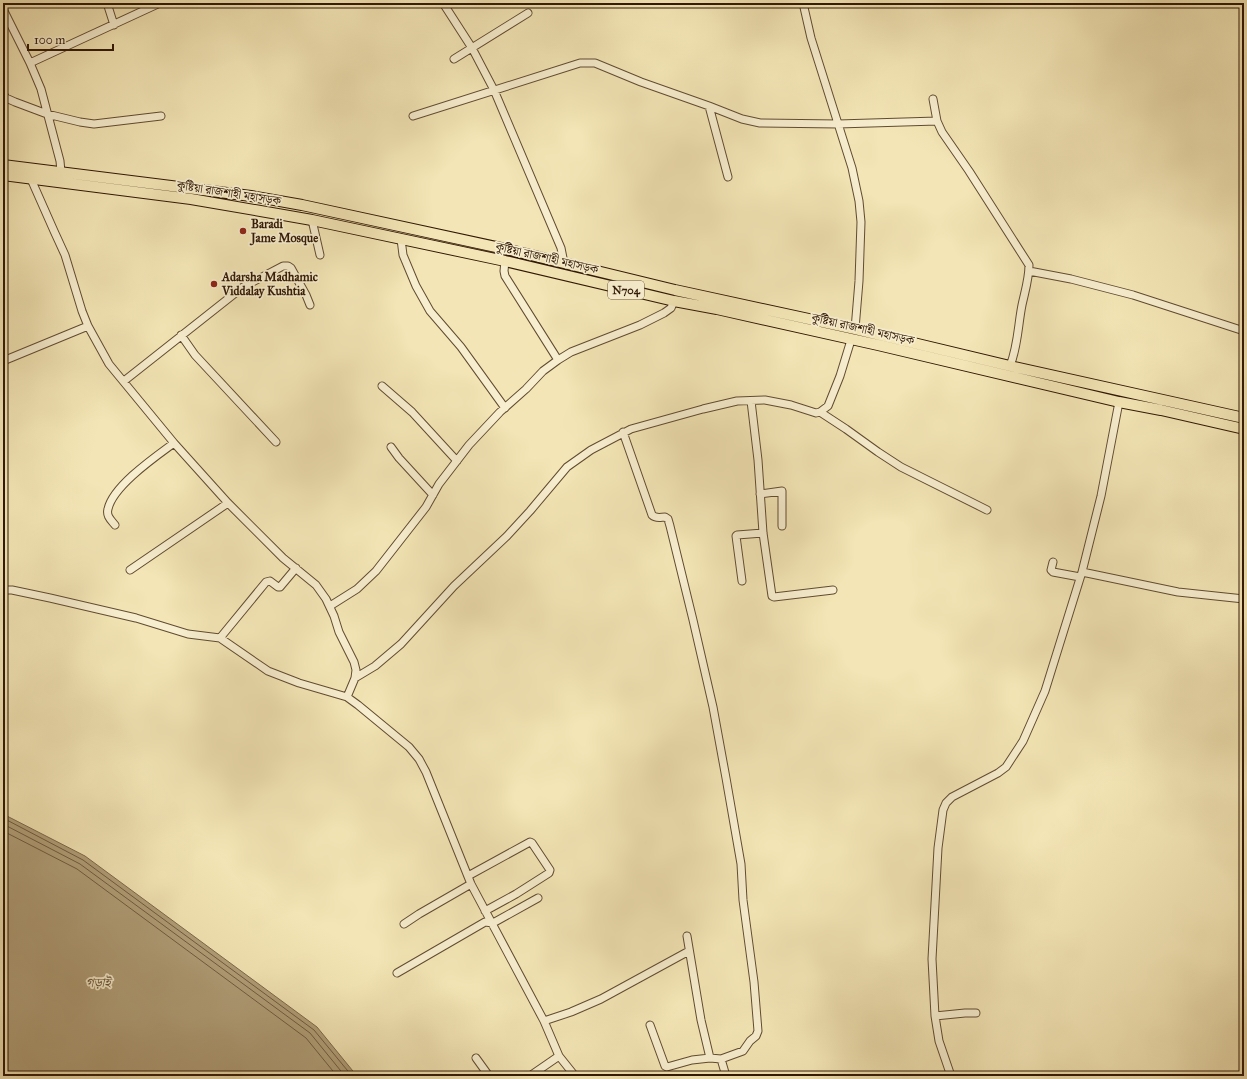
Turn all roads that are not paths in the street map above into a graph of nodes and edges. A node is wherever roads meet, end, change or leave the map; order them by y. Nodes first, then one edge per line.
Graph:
1 (107, 3) edge
2 (160, 3) edge
3 (444, 3) edge
4 (803, 3) edge
5 (3, 9) edge
6 (528, 13) dead end
7 (114, 25) junction
8 (472, 48) junction
9 (454, 59) dead end
10 (30, 63) junction
11 (494, 90) junction
12 (3, 94) edge
13 (933, 99) dead end
14 (709, 106) junction
15 (47, 114) junction
16 (161, 116) dead end
17 (413, 116) dead end
18 (937, 121) junction
19 (838, 124) junction
20 (3, 165) edge
21 (61, 172) junction
22 (3, 175) edge
23 (728, 177) dead end
24 (31, 179) junction
25 (96, 182) junction
26 (302, 205) junction
27 (298, 218) junction
28 (312, 220) junction
29 (402, 239) junction
30 (320, 255) dead end
31 (536, 257) junction
32 (505, 261) junction
33 (564, 263) junction
34 (533, 268) junction
35 (1029, 271) junction
36 (674, 302) junction
37 (310, 305) dead end
38 (88, 326) junction
39 (855, 329) junction
40 (1244, 331) edge
41 (181, 335) junction
42 (880, 335) junction
43 (851, 340) junction
44 (878, 345) junction
45 (558, 360) junction
46 (3, 361) edge
47 (1010, 366) junction
48 (124, 381) junction
49 (382, 386) dead end
50 (751, 401) junction
51 (1119, 402) junction
52 (1161, 405) junction
53 (505, 408) junction
54 (820, 412) junction
55 (1244, 418) edge
56 (1244, 429) edge
57 (623, 432) junction
58 (276, 442) dead end
59 (174, 443) junction
60 (391, 446) dead end
61 (457, 461) junction
62 (760, 494) junction
63 (433, 495) junction
64 (228, 503) junction
65 (987, 510) dead end
66 (115, 525) dead end
67 (782, 526) dead end
68 (763, 533) junction
69 (1053, 562) dead end
70 (296, 568) junction
71 (130, 570) dead end
72 (1081, 574) junction
73 (742, 581) dead end
74 (3, 590) edge
75 (833, 590) dead end
76 (1244, 599) edge
77 (330, 606) junction
78 (220, 638) junction
79 (355, 678) junction
80 (347, 697) junction
81 (468, 876) junction
82 (471, 884) junction
83 (538, 898) dead end
84 (485, 911) junction
85 (493, 923) junction
86 (404, 924) dead end
87 (687, 936) dead end
88 (689, 951) junction
89 (397, 973) dead end
90 (976, 1013) dead end
91 (935, 1016) junction
92 (544, 1021) junction
93 (650, 1025) dead end
94 (559, 1056) junction
95 (476, 1058) dead end
96 (710, 1058) junction
97 (721, 1058) junction
98 (489, 1076) edge
99 (530, 1076) edge
100 (575, 1076) edge
101 (726, 1076) edge
102 (951, 1076) edge

1 - 7 street
2 - 7 street
3 - 8 street
4 - 19 street
5 - 10 street
6 - 8 street
7 - 10 street
8 - 9 street
8 - 11 street
10 - 15 street
11 - 14 street
11 - 17 street
11 - 33 street
12 - 15 street
13 - 18 street
14 - 19 street
14 - 23 street
15 - 16 street
15 - 21 street
18 - 19 street
18 - 35 street
19 - 39 street
20 - 21 highway, কুষ্টিয়া রাজশাহী মহাসড়ক / N704
21 - 25 highway, কুষ্টিয়া রাজশাহী মহাসড়ক / N704
22 - 24 highway, কুষ্টিয়া রাজশাহী মহাসড়ক / N704
24 - 25 highway, কুষ্টিয়া রাজশাহী মহাসড়ক / N704
24 - 38 street
25 - 26 highway, কুষ্টিয়া রাজশাহী মহাসড়ক / N704
25 - 27 highway, কুষ্টিয়া রাজশাহী মহাসড়ক / N704
26 - 27 highway
26 - 31 highway, কুষ্টিয়া রাজশাহী মহাসড়ক / N704
27 - 28 highway, কুষ্টিয়া রাজশাহী মহাসড়ক / N704
28 - 29 highway, কুষ্টিয়া রাজশাহী মহাসড়ক / N704
28 - 30 street
29 - 32 highway, কুষ্টিয়া রাজশাহী মহাসড়ক / N704
29 - 53 street
31 - 33 highway, কুষ্টিয়া রাজশাহী মহাসড়ক / N704
31 - 34 highway
32 - 34 highway, কুষ্টিয়া রাজশাহী মহাসড়ক / N704
32 - 45 street
33 - 39 highway, কুষ্টিয়া রাজশাহী মহাসড়ক / N704
34 - 36 highway, কুষ্টিয়া রাজশাহী মহাসড়ক / N704
35 - 40 street
35 - 47 street
36 - 43 highway, কুষ্টিয়া রাজশাহী মহাসড়ক / N704
36 - 45 street
37 - 41 street
38 - 46 street
38 - 48 street
39 - 42 highway, কুষ্টিয়া রাজশাহী মহাসড়ক / N704
41 - 48 street
41 - 58 street
42 - 44 highway
42 - 47 highway, কুষ্টিয়া রাজশাহী মহাসড়ক / N704
43 - 44 highway, কুষ্টিয়া রাজশাহী মহাসড়ক / N704
43 - 54 street
44 - 51 highway, কুষ্টিয়া রাজশাহী মহাসড়ক / N704
45 - 53 street
47 - 52 highway, কুষ্টিয়া রাজশাহী মহাসড়ক / N704
48 - 59 street
49 - 61 street
50 - 54 street
50 - 57 street
50 - 62 street
51 - 52 highway, কুষ্টিয়া রাজশাহী মহাসড়ক / N704
51 - 72 street
52 - 55 highway, কুষ্টিয়া রাজশাহী মহাসড়ক / N704
52 - 56 highway, কুষ্টিয়া রাজশাহী মহাসড়ক / N704
53 - 61 street
54 - 65 street
57 - 79 street
57 - 97 street
59 - 64 street
59 - 66 street
60 - 63 street
61 - 63 street
62 - 67 street
62 - 68 street
63 - 77 street
64 - 70 street
64 - 71 street
68 - 73 street
68 - 75 street
69 - 72 street
70 - 77 street
70 - 78 street
72 - 76 street
72 - 91 street
74 - 78 street
77 - 79 street
78 - 80 street
79 - 80 street
80 - 81 street
81 - 82 street
81 - 84 street
82 - 84 street
82 - 86 street
83 - 85 street
84 - 85 street
85 - 89 street
85 - 92 street
87 - 88 street
88 - 92 street
88 - 96 street
90 - 91 street
91 - 102 street
92 - 94 street
93 - 96 street
94 - 99 street
94 - 100 street
95 - 98 street
96 - 97 street
97 - 101 street

